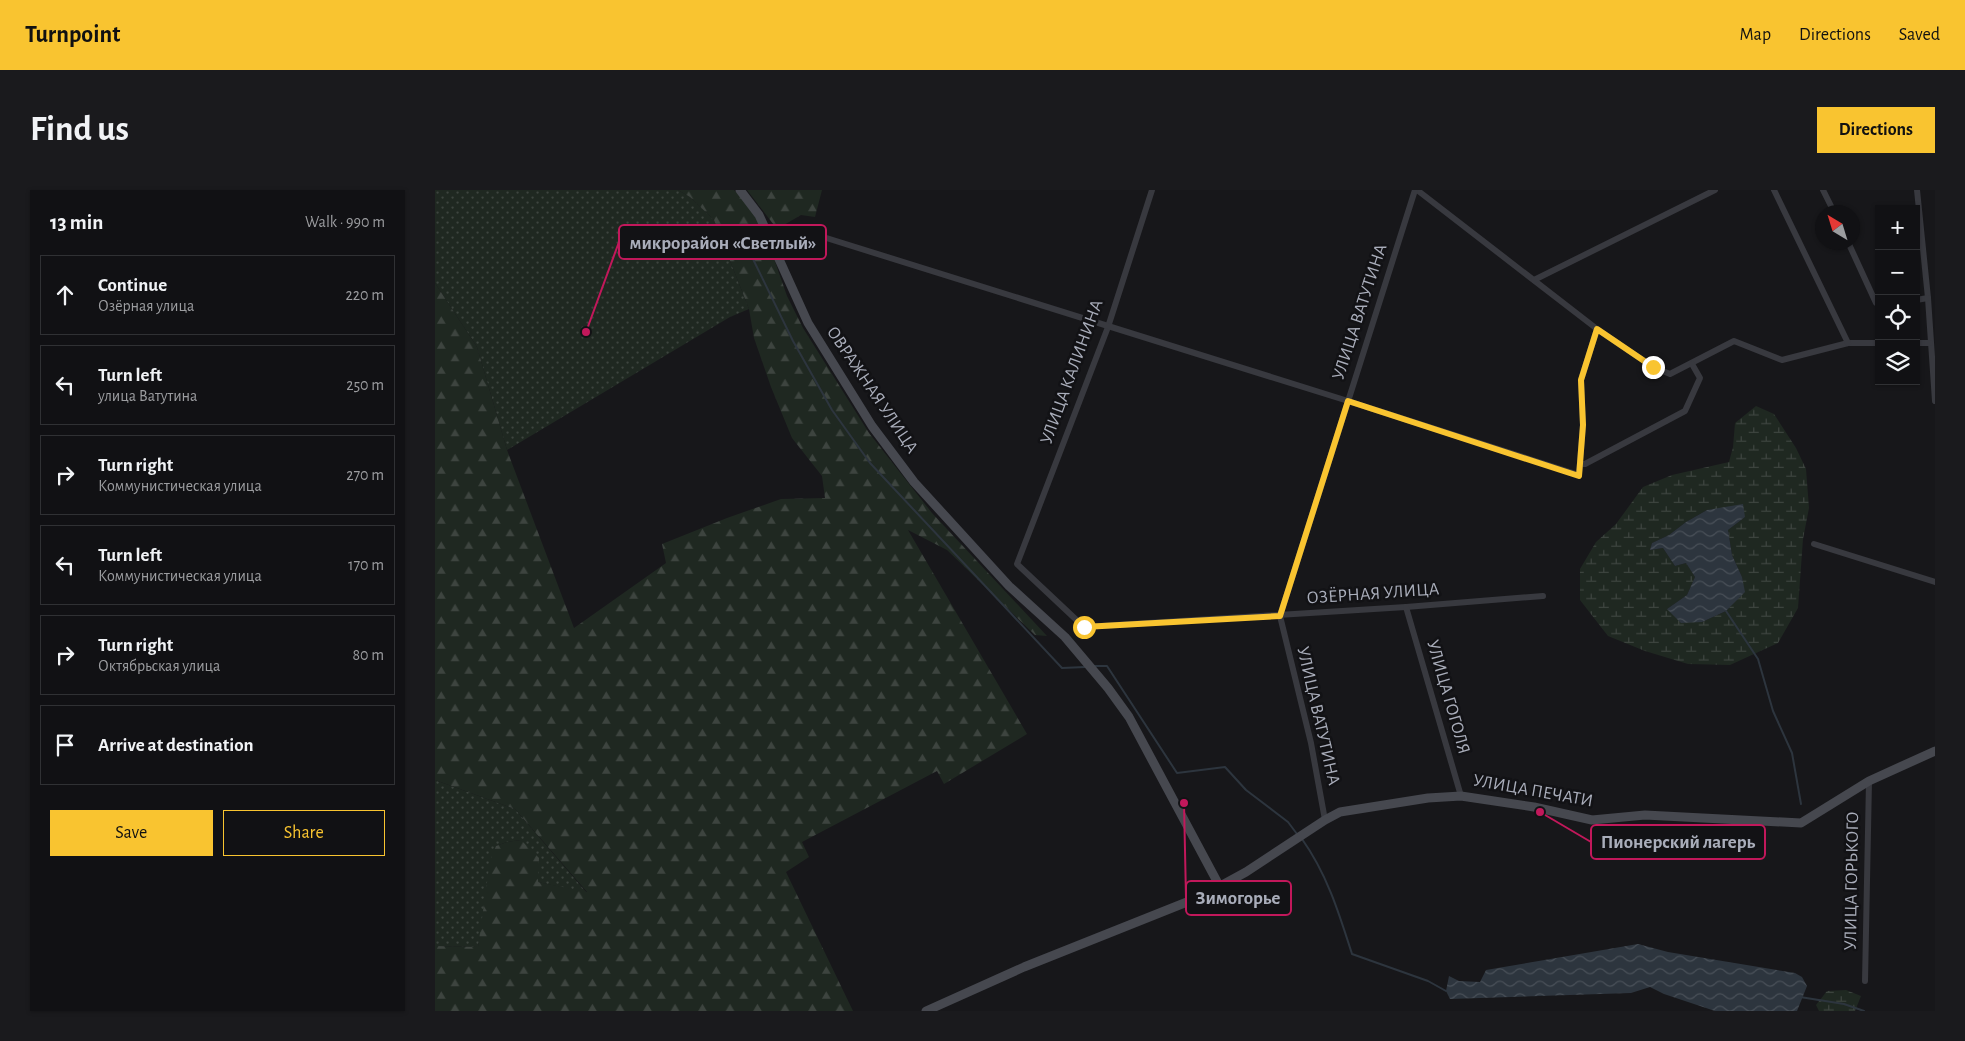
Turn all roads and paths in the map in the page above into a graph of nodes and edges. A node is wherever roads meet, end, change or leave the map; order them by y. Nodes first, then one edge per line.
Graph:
1 (740, 190) edge
2 (1151, 190) edge
3 (1416, 190) edge
4 (1715, 190) edge
5 (1774, 190) edge
6 (1823, 190) edge
7 (1917, 190) edge
8 (1830, 205) edge
9 (773, 246) junction
10 (1852, 250) edge
11 (1533, 280) junction
12 (1928, 298) junction
13 (1920, 299) edge
14 (1875, 301) edge
15 (1108, 327) junction
16 (1597, 329) junction
17 (1848, 343) junction
18 (1875, 343) edge
19 (1920, 343) edge
20 (1930, 343) junction
21 (1692, 364) junction
22 (1348, 401) junction
23 (1935, 401) edge
24 (1580, 464) junction
25 (1813, 544) dead end
26 (1935, 582) edge
27 (1543, 596) dead end
28 (1406, 607) junction
29 (1280, 616) junction
30 (1084, 627) joint
31 (1935, 751) edge
32 (1869, 781) junction
33 (1461, 796) junction
34 (1325, 820) junction
35 (1220, 887) junction
36 (1865, 981) dead end
37 (926, 1011) edge

1 - 9 street, ОВРАЖНАЯ УЛИЦА
2 - 15 street, УЛИЦА КАЛИНИНА
3 - 11 street
3 - 22 street, УЛИЦА ВАТУТИНА
4 - 11 street
5 - 17 street
6 - 8 street
7 - 12 street
9 - 15 street
9 - 35 street, ОВРАЖНАЯ УЛИЦА
10 - 14 street
11 - 16 street
12 - 13 street
12 - 20 street
15 - 22 street
15 - 30 street, УЛИЦА КАЛИНИНА
16 - 21 street
16 - 24 street
17 - 18 street
17 - 21 street
19 - 20 street
20 - 23 street
21 - 24 street
22 - 24 street
22 - 29 street, УЛИЦА ВАТУТИНА
25 - 26 street
27 - 28 street, ОЗЁРНАЯ УЛИЦА
28 - 29 street, ОЗЁРНАЯ УЛИЦА
28 - 33 street, УЛИЦА ГОГОЛЯ
29 - 30 street, ОЗЁРНАЯ УЛИЦА
29 - 34 street, УЛИЦА ВАТУТИНА
31 - 32 street, УЛИЦА ПЕЧАТИ
32 - 33 street, УЛИЦА ПЕЧАТИ
32 - 36 street, УЛИЦА ГОРЬКОГО
33 - 34 street, УЛИЦА ПЕЧАТИ
34 - 35 street, УЛИЦА ПЕЧАТИ
35 - 37 street, УЛИЦА ПЕЧАТИ

